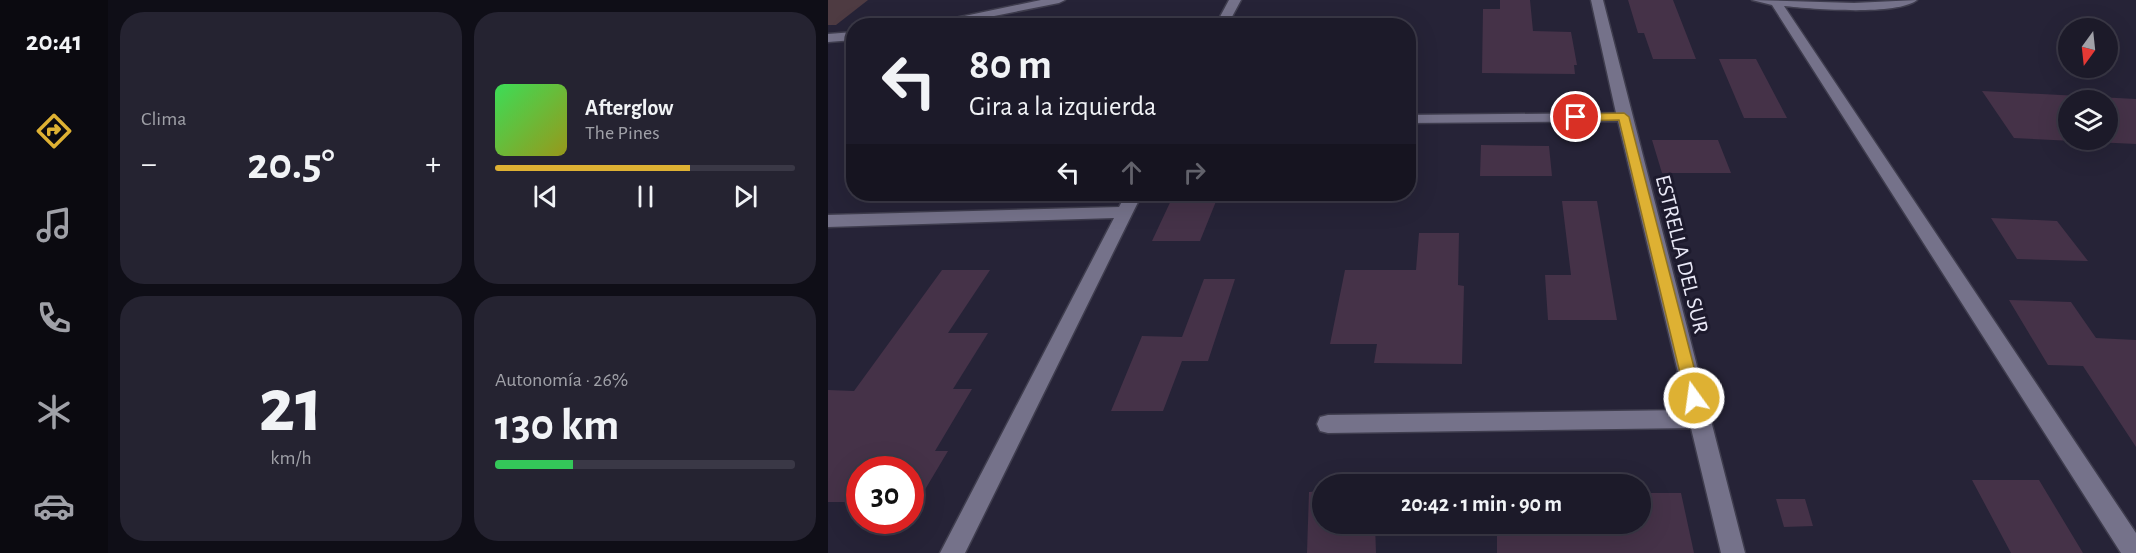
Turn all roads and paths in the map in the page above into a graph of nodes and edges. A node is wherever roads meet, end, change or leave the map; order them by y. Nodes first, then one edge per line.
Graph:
1 (1059, 0) edge
2 (1235, 0) edge
3 (1598, 0) edge
4 (1911, 0) edge
5 (1767, 1) edge
6 (965, 18) edge
7 (1225, 18) edge
8 (846, 37) edge
9 (828, 38) edge
10 (1624, 117) junction
11 (1416, 119) edge
12 (1130, 201) edge
13 (1124, 212) junction
14 (828, 220) edge
15 (1700, 419) junction
16 (1328, 424) dead end
17 (952, 553) edge
18 (1733, 553) edge
19 (2135, 553) edge

1 - 6 street
2 - 7 street
3 - 10 street, ESTRELLA DEL SUR
4 - 5 street
5 - 19 street
8 - 9 street
10 - 11 street
10 - 15 street, ESTRELLA DEL SUR
12 - 13 street
13 - 14 street
13 - 17 street
15 - 16 street
15 - 18 street, ESTRELLA DEL SUR

